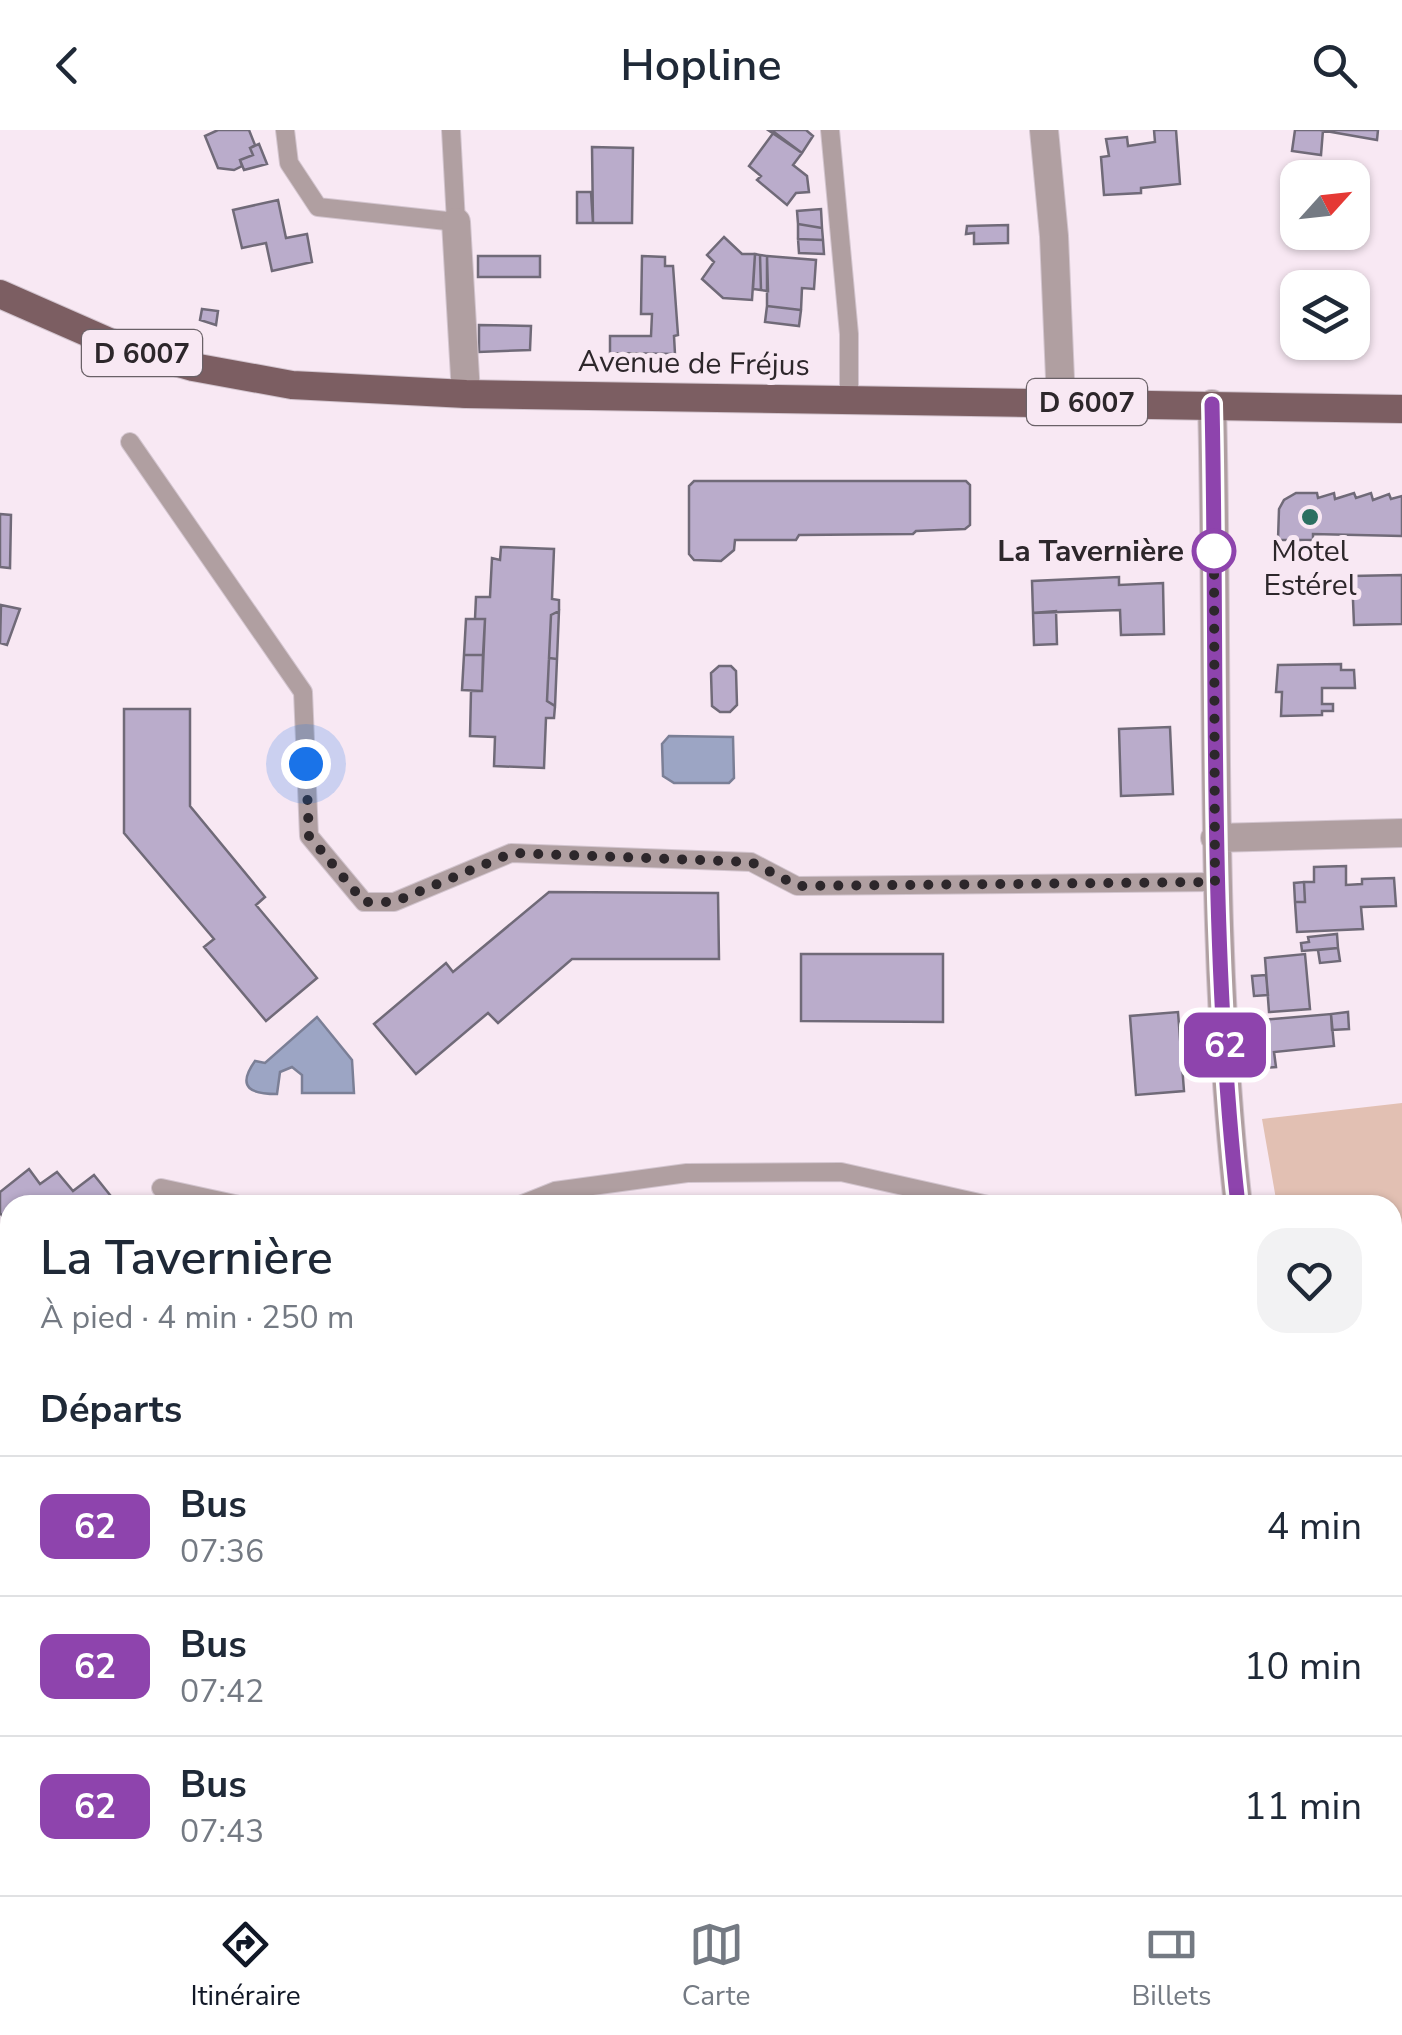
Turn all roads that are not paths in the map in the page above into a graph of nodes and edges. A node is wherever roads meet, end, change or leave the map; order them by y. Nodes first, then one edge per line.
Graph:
1 (285, 130) edge
2 (450, 130) edge
3 (830, 130) edge
4 (1044, 130) edge
5 (456, 222) junction
6 (0, 294) edge
7 (466, 394) junction
8 (848, 398) junction
9 (1061, 402) junction
10 (1212, 404) junction
11 (1402, 408) edge
12 (130, 442) dead end
13 (1402, 833) edge
14 (1214, 838) junction
15 (1215, 882) junction
16 (161, 1188) dead end
17 (193, 1195) edge
18 (548, 1195) edge
19 (943, 1195) edge
20 (1237, 1195) edge

1 - 5 lane
2 - 5 lane
3 - 8 lane
4 - 9 street
5 - 7 street
6 - 7 main road, Avenue de Fréjus / D 6007
7 - 8 main road, Avenue de Fréjus / D 6007
8 - 9 main road, Avenue de Fréjus / D 6007
9 - 10 main road, Avenue de Fréjus / D 6007
10 - 11 main road, Avenue de Fréjus / D 6007
10 - 14 street
12 - 15 lane
13 - 14 street
14 - 15 street
15 - 20 street
16 - 17 lane
18 - 19 lane

